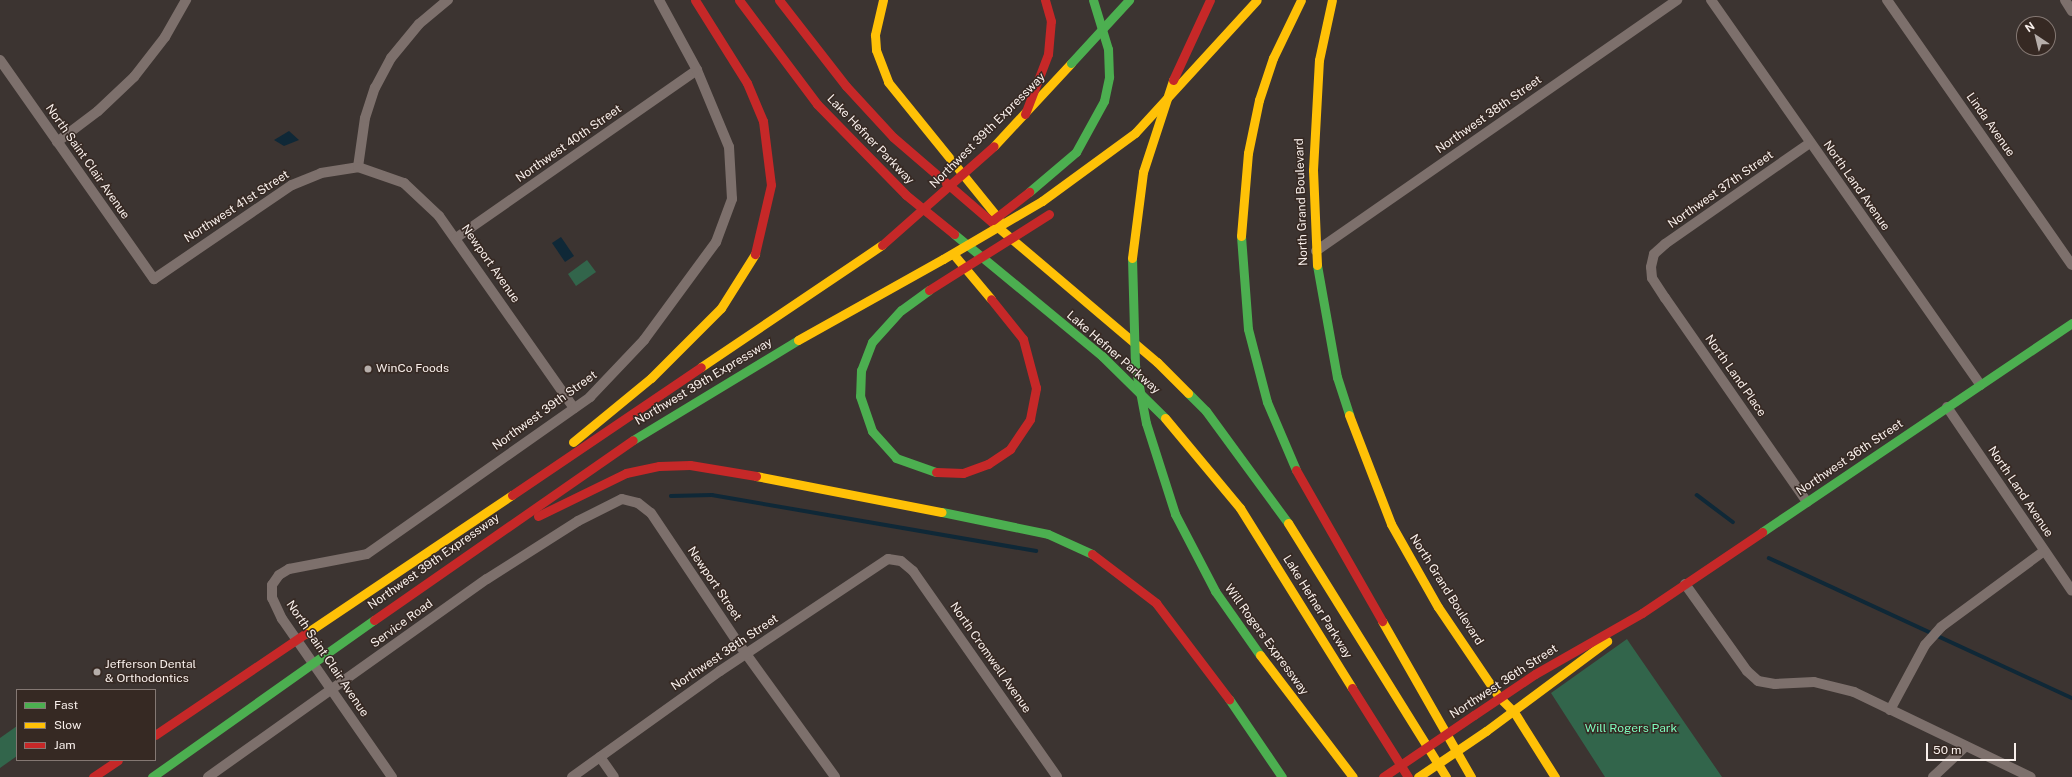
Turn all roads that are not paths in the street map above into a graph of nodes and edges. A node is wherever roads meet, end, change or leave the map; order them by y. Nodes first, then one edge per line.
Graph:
1 (186, 0) edge
2 (448, 0) edge
3 (659, 0) edge
4 (695, 0) edge
5 (739, 0) edge
6 (779, 0) edge
7 (883, 0) edge
8 (1045, 0) edge
9 (1094, 0) edge
10 (1129, 0) edge
11 (1210, 0) edge
12 (1257, 0) edge
13 (1301, 0) edge
14 (1332, 0) edge
15 (1677, 0) edge
16 (1711, 0) edge
17 (1887, 0) edge
18 (2064, 0) edge
19 (2072, 11) edge
20 (0, 60) edge
21 (697, 70) junction
22 (1025, 114) junction
23 (57, 142) junction
24 (1810, 143) junction
25 (358, 167) junction
26 (1089, 169) junction
27 (906, 195) junction
28 (456, 238) junction
29 (1316, 251) junction
30 (1028, 253) junction
31 (943, 259) junction
32 (1651, 262) joint
33 (2072, 265) edge
34 (154, 279) joint
35 (2072, 324) edge
36 (1981, 385) junction
37 (1947, 407) junction
38 (574, 408) junction
39 (521, 487) junction
40 (616, 500) joint
41 (1807, 502) junction
42 (473, 549) junction
43 (2044, 551) junction
44 (896, 560) joint
45 (329, 564) joint
46 (1685, 584) junction
47 (2072, 590) edge
48 (1642, 613) junction
49 (295, 639) junction
50 (747, 654) junction
51 (311, 662) junction
52 (331, 690) junction
53 (1499, 697) junction
54 (1890, 710) junction
55 (1514, 712) junction
56 (156, 734) edge
57 (1966, 746) junction
58 (600, 757) junction
59 (117, 761) edge
60 (94, 777) edge
61 (152, 777) edge
62 (208, 777) edge
63 (392, 777) edge
64 (572, 777) edge
65 (614, 777) edge
66 (835, 777) edge
67 (1057, 777) edge
68 (1282, 777) edge
69 (1352, 777) edge
70 (1383, 777) edge
71 (1408, 777) edge
72 (1418, 777) edge
73 (1446, 777) edge
74 (1471, 777) edge
75 (1555, 777) edge
76 (1933, 777) edge
77 (2031, 777) edge

1 - 23 street
2 - 25 street
3 - 21 street
4 - 39 main road
5 - 27 main road, Lake Hefner Parkway
6 - 30 main road, Lake Hefner Parkway
7 - 30 main road
8 - 22 main road
9 - 31 main road, bridge
10 - 22 main road, Northwest 39th Expressway, bridge
11 - 69 main road, Will Rogers Expressway, bridge
12 - 26 main road, Northwest 39th Expressway
13 - 74 main road
14 - 29 main road, North Grand Boulevard
15 - 29 street, Northwest 38th Street
16 - 24 street, North Land Avenue
17 - 33 street, Linda Avenue
18 - 19 street
20 - 23 street, North Saint Clair Avenue
21 - 28 street, Northwest 40th Street
21 - 38 street, Northwest 39th Street
22 - 39 main road, Northwest 39th Expressway, bridge
23 - 34 street, North Saint Clair Avenue
24 - 32 street, Northwest 37th Street
24 - 36 street, North Land Avenue
25 - 28 street, Newport Avenue
25 - 34 street, Northwest 41st Street
26 - 27 main road, bridge
26 - 31 main road, Northwest 39th Expressway, bridge
27 - 71 main road, Lake Hefner Parkway
28 - 38 street, Newport Avenue
29 - 53 main road, North Grand Boulevard
30 - 73 main road, Lake Hefner Parkway
31 - 42 main road, Northwest 39th Expressway
32 - 41 street, North Land Place
35 - 36 main road, Northwest 36th Street
36 - 37 main road, Northwest 36th Street
37 - 41 main road, Northwest 36th Street
37 - 43 street, North Land Avenue
38 - 45 street, Northwest 39th Street
39 - 49 main road, Northwest 39th Expressway
40 - 50 street, Newport Street
40 - 52 street, Service Road
41 - 46 main road, Northwest 36th Street
42 - 51 main road, Northwest 39th Expressway
42 - 68 main road
43 - 47 street, North Land Avenue
43 - 54 street
44 - 50 street, Northwest 38th Street
44 - 67 street, North Cromwell Avenue
45 - 49 street, North Saint Clair Avenue
46 - 48 main road, Northwest 36th Street
46 - 54 street
48 - 53 main road, Northwest 36th Street
48 - 55 main road, Northwest 36th Street
49 - 51 street, North Saint Clair Avenue
49 - 56 main road, Northwest 39th Expressway
50 - 58 street, Northwest 38th Street
50 - 66 street, Newport Street
51 - 52 street, North Saint Clair Avenue
51 - 61 main road, Northwest 39th Expressway
52 - 62 street, Service Road
52 - 63 street, North Saint Clair Avenue
53 - 55 main road, North Grand Boulevard
53 - 70 main road, Northwest 36th Street, bridge
54 - 57 street
55 - 72 main road, Northwest 36th Street, bridge
55 - 75 main road, North Grand Boulevard
57 - 76 street
57 - 77 street
58 - 64 street, Northwest 38th Street
58 - 65 street
59 - 60 main road

